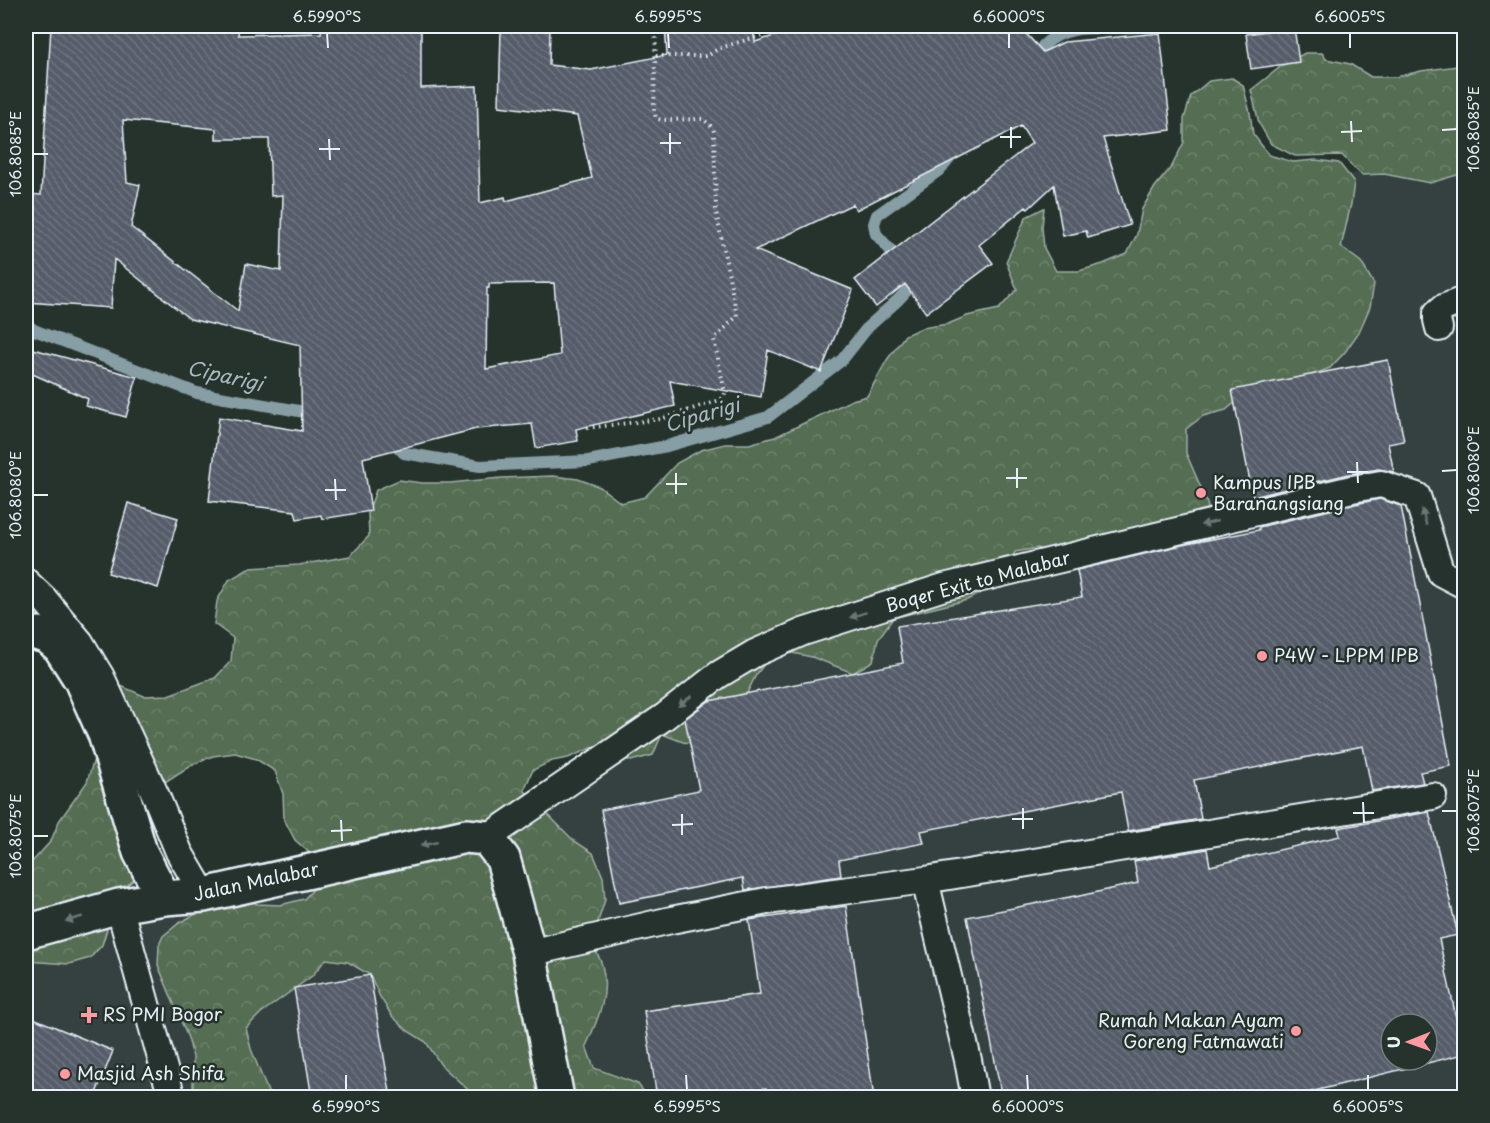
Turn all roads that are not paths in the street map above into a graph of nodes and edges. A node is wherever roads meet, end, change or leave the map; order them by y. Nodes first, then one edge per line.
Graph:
1 (1464, 300) edge
2 (1439, 328) dead end
3 (26, 582) edge
4 (1464, 585) edge
5 (39, 634) dead end
6 (1433, 796) dead end
7 (487, 838) junction
8 (925, 880) junction
9 (204, 895) junction
10 (164, 898) junction
11 (119, 906) junction
12 (26, 932) edge
13 (529, 953) junction
14 (172, 1098) edge
15 (557, 1098) edge
16 (975, 1098) edge

1 - 2 lane
3 - 9 lane
4 -> 7 lane, Boqer Exit to Malabar
5 - 10 street
6 - 8 lane
7 -> 9 street, Jalan Malabar
7 - 13 street
8 - 13 lane
8 - 16 lane
9 - 10 street, Jalan Malabar
10 - 11 street, Jalan Malabar
11 -> 12 street, Jalan Malabar
11 - 14 lane
13 - 15 street

